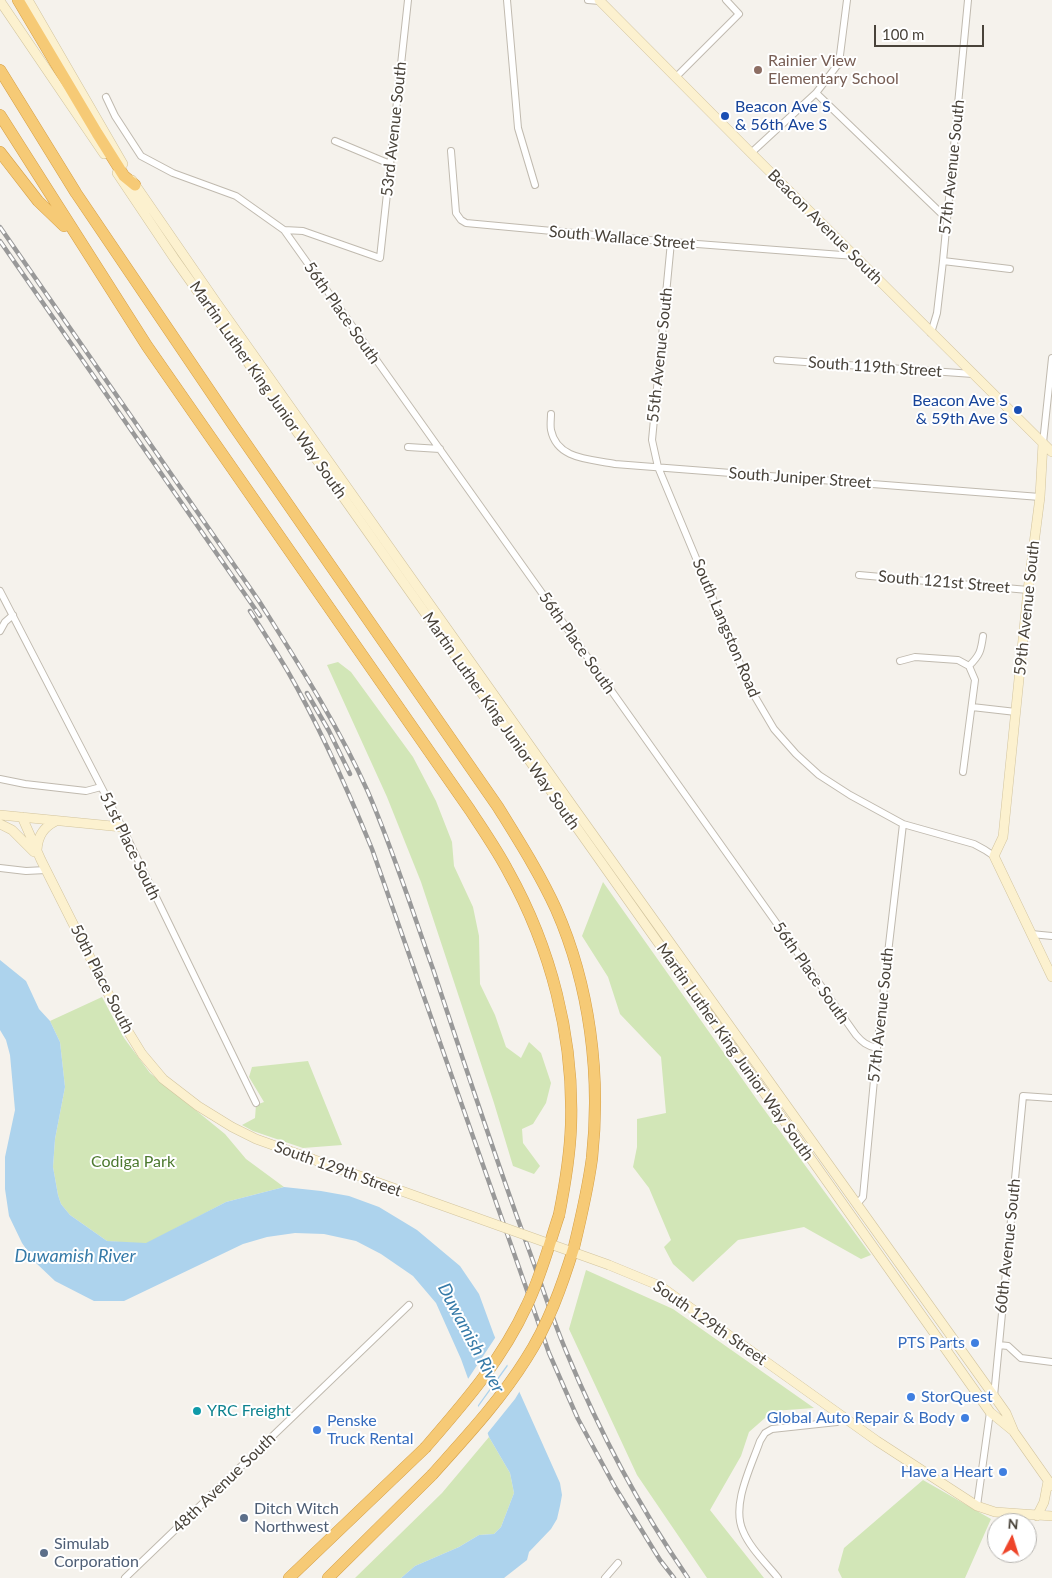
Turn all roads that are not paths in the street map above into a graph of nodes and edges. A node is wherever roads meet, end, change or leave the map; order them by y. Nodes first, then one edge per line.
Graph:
1 (18, 0) edge
2 (28, 0) edge
3 (408, 0) edge
4 (507, 0) edge
5 (588, 0) edge
6 (600, 0) edge
7 (726, 0) edge
8 (847, 0) edge
9 (968, 0) edge
10 (0, 1) edge
11 (0, 70) edge
12 (676, 77) junction
13 (816, 93) junction
14 (106, 97) dead end
15 (0, 115) edge
16 (335, 141) dead end
17 (451, 151) dead end
18 (0, 152) edge
19 (751, 153) junction
20 (390, 164) junction
21 (535, 184) dead end
22 (136, 186) junction
23 (946, 218) junction
24 (284, 230) junction
25 (76, 237) junction
26 (671, 242) junction
27 (855, 256) junction
28 (943, 261) junction
29 (1010, 269) dead end
30 (931, 333) junction
31 (1052, 358) edge
32 (777, 360) dead end
33 (973, 374) junction
34 (551, 414) dead end
35 (1043, 443) junction
36 (408, 447) dead end
37 (440, 449) junction
38 (1052, 452) edge
39 (658, 467) junction
40 (1040, 497) junction
41 (859, 575) dead end
42 (1028, 590) junction
43 (0, 591) edge
44 (12, 615) junction
45 (0, 631) edge
46 (983, 636) dead end
47 (900, 661) dead end
48 (969, 666) junction
49 (972, 707) junction
50 (1016, 712) junction
51 (963, 772) dead end
52 (0, 779) edge
53 (101, 787) junction
54 (0, 815) edge
55 (22, 817) junction
56 (56, 821) junction
57 (0, 824) edge
58 (903, 824) junction
59 (122, 827) junction
60 (19, 836) junction
61 (39, 856) junction
62 (994, 856) junction
63 (0, 868) edge
64 (46, 870) junction
65 (1031, 934) junction
66 (1052, 936) edge
67 (1052, 977) edge
68 (877, 1048) junction
69 (1052, 1098) edge
70 (256, 1102) dead end
71 (232, 1126) joint
72 (856, 1204) junction
73 (409, 1305) dead end
74 (999, 1345) junction
75 (1052, 1362) edge
76 (994, 1396) junction
77 (990, 1412) junction
78 (843, 1416) junction
79 (1014, 1432) junction
80 (1050, 1484) edge
81 (977, 1506) junction
82 (1006, 1513) edge
83 (1037, 1516) joint
84 (1052, 1516) edge
85 (317, 1551) junction
86 (618, 1563) dead end
87 (125, 1578) edge
88 (284, 1578) edge
89 (289, 1578) edge
90 (328, 1578) edge
91 (604, 1578) edge
92 (778, 1578) edge

1 - 22 highway
2 - 22 main road, Martin Luther King Junior Way South
3 - 20 street, 53rd Avenue South
4 - 21 street
5 - 6 street
6 - 12 main road, Beacon Avenue South
7 - 12 street
8 - 13 street
9 - 23 street, 57th Avenue South
10 - 77 main road, Martin Luther King Junior Way South
11 - 90 highway, bridge
12 - 19 main road, Beacon Avenue South
13 - 19 street
13 - 23 street
14 - 24 street
15 - 25 highway
16 - 20 street
17 - 26 street, South Wallace Street
18 - 25 highway
19 - 27 main road, Beacon Avenue South
20 - 24 street, 53rd Avenue South
22 - 72 main road, Martin Luther King Junior Way South
23 - 28 street, 57th Avenue South
24 - 37 street, 56th Place South
25 - 85 highway, bridge
26 - 27 street, South Wallace Street
26 - 39 street, 55th Avenue South
27 - 30 main road, Beacon Avenue South
28 - 29 street
28 - 30 street, 57th Avenue South
30 - 33 main road, Beacon Avenue South
31 - 35 street, 59th Avenue South
32 - 33 street, South 119th Street
33 - 35 main road, Beacon Avenue South
34 - 39 street, South Juniper Street
35 - 38 main road, Beacon Avenue South
35 - 40 main road, 59th Avenue South
36 - 37 street
37 - 68 street, 56th Place South
39 - 40 street, South Juniper Street
39 - 58 street, South Langston Road
40 - 42 main road, 59th Avenue South
41 - 42 street, South 121st Street
42 - 50 main road, 59th Avenue South
43 - 44 street, 51st Place South
44 - 45 street
44 - 53 street, 51st Place South
46 - 48 street
47 - 48 street
48 - 49 street
49 - 50 street
49 - 51 street
50 - 62 main road, 59th Avenue South
52 - 53 street
53 - 59 street, 51st Place South
54 - 55 main road
55 - 56 main road
55 - 60 main road
55 - 61 main road, 50th Place South
56 - 59 main road
56 - 61 main road
57 - 60 main road
58 - 62 street, South Langston Road
58 - 68 street, 57th Avenue South
59 - 70 street, 51st Place South
60 - 61 main road
61 - 64 main road, 50th Place South
62 - 65 main road
63 - 64 street
64 - 71 main road, 50th Place South
65 - 66 street
65 - 67 main road
68 - 72 street, 57th Avenue South
69 - 74 street, 60th Avenue South
71 - 78 main road, South 129th Street, bridge
72 - 76 main road, Martin Luther King Junior Way South
73 - 87 street, 48th Avenue South
74 - 75 street
74 - 76 street, 60th Avenue South
76 - 79 main road, Martin Luther King Junior Way South
77 - 79 main road, Martin Luther King Junior Way South
77 - 81 street
78 - 81 main road, South 129th Street
78 - 92 street
79 - 80 main road, Martin Luther King Junior Way South
80 - 83 main road
81 - 82 main road, South 129th Street
83 - 84 main road, South 129th Street
85 - 88 highway
85 - 89 highway
86 - 91 street

